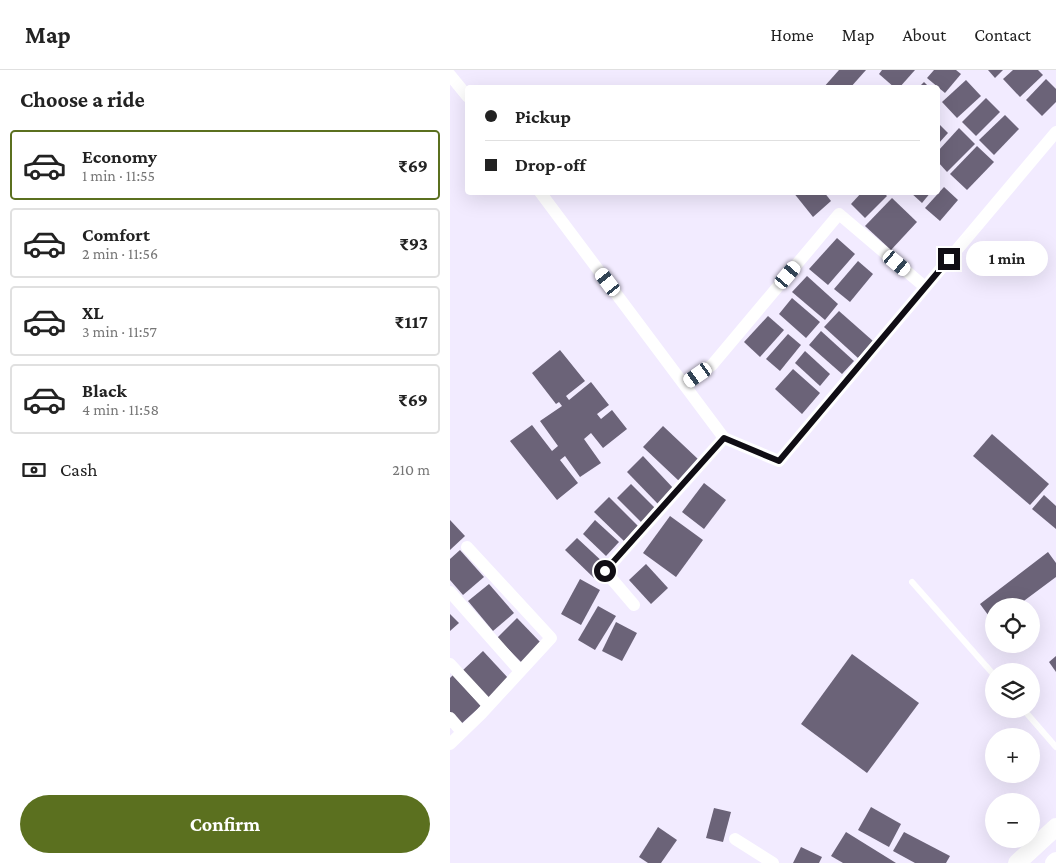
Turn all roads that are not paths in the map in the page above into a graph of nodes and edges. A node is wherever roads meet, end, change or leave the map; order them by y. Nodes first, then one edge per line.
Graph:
1 (450, 74) edge
2 (465, 94) edge
3 (1056, 132) edge
4 (542, 195) edge
5 (926, 287) junction
6 (684, 384) junction
7 (724, 438) junction
8 (467, 548) dead end
9 (912, 582) dead end
10 (450, 592) edge
11 (634, 605) dead end
12 (450, 664) edge
13 (985, 666) edge
14 (520, 671) junction
15 (488, 705) junction
16 (450, 718) edge
17 (1031, 718) edge
18 (462, 732) junction
19 (450, 744) edge
20 (1056, 747) edge
21 (1056, 827) edge
22 (735, 839) dead end
23 (773, 863) edge
24 (1017, 863) edge

1 - 2 street
3 - 5 street
4 - 6 street
5 - 6 street
5 - 7 street
6 - 7 street
7 - 11 street
8 - 14 street
9 - 13 lane
10 - 14 street
12 - 15 street
14 - 15 street
15 - 18 street
16 - 18 street
17 - 20 lane
18 - 19 street
21 - 24 street
22 - 23 street

